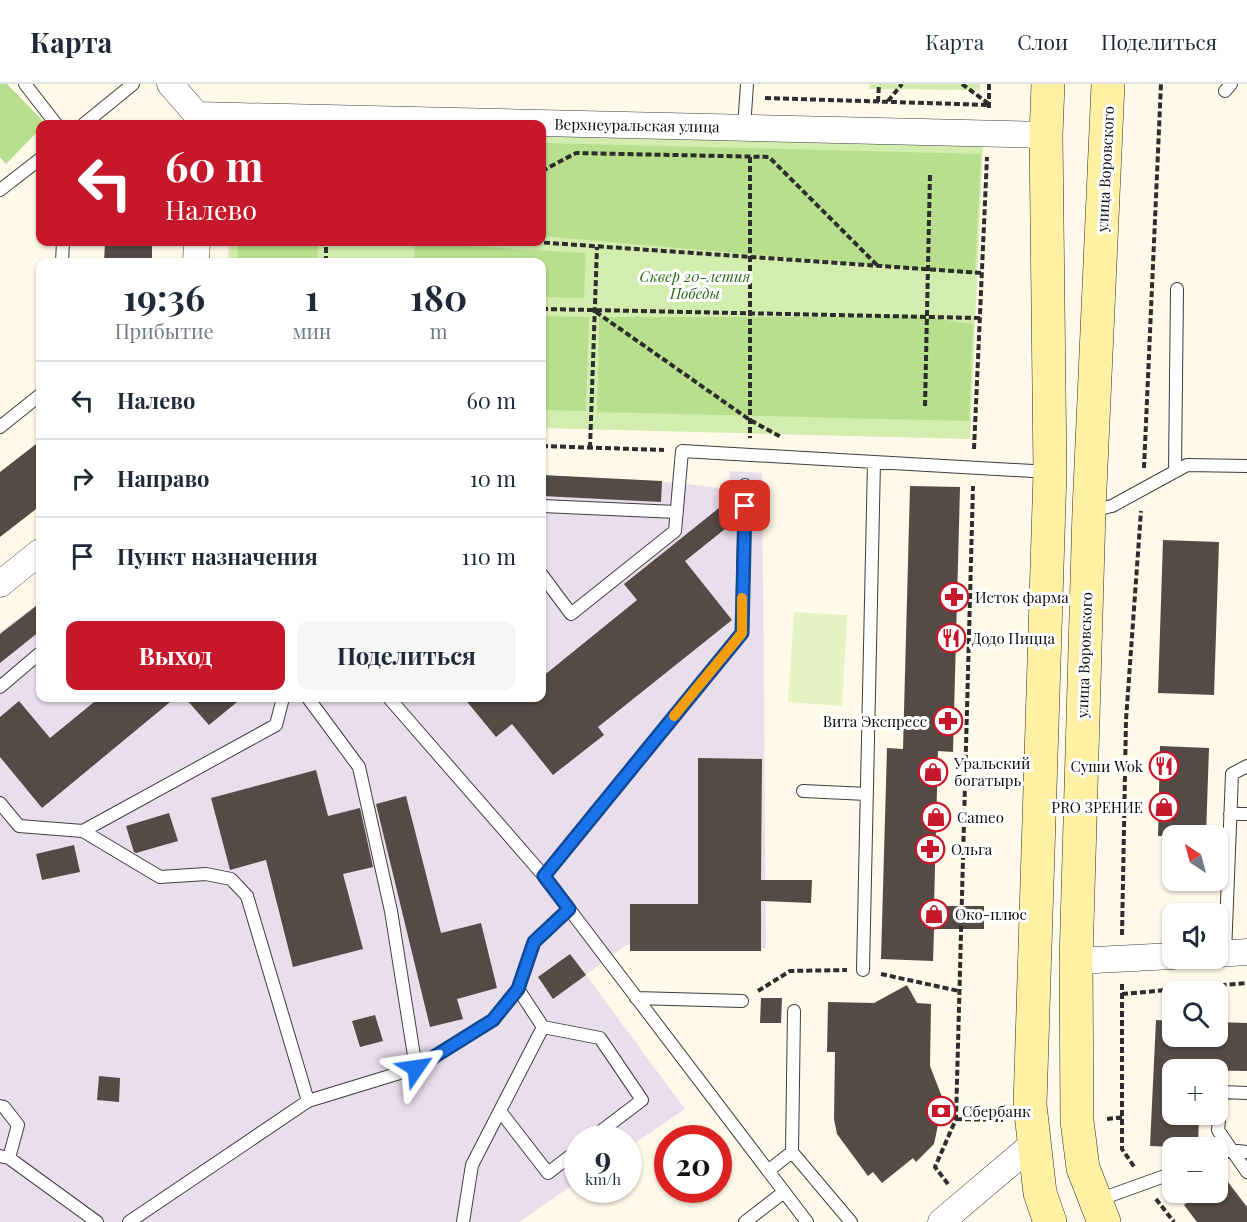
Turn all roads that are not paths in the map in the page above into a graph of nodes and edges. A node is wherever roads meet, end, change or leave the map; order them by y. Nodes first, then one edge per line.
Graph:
1 (25, 84) edge
2 (133, 84) edge
3 (170, 84) edge
4 (747, 84) edge
5 (1048, 84) edge
6 (1108, 84) edge
7 (53, 120) edge
8 (89, 120) edge
9 (198, 120) edge
10 (546, 125) edge
11 (744, 128) junction
12 (1046, 135) junction
13 (36, 162) edge
14 (0, 190) edge
15 (1177, 289) dead end
16 (36, 398) edge
17 (0, 427) edge
18 (874, 462) junction
19 (1247, 466) edge
20 (1175, 471) junction
21 (1050, 472) junction
22 (745, 485) dead end
23 (546, 506) edge
24 (1089, 511) junction
25 (677, 512) junction
26 (36, 555) edge
27 (546, 580) edge
28 (0, 584) edge
29 (36, 656) edge
30 (0, 687) edge
31 (282, 702) edge
32 (311, 702) edge
33 (392, 702) edge
34 (1247, 766) edge
35 (803, 790) dead end
36 (867, 794) junction
37 (0, 803) edge
38 (1230, 814) junction
39 (1247, 814) edge
40 (83, 831) junction
41 (544, 876) junction
42 (569, 909) junction
43 (1230, 953) edge
44 (1162, 957) edge
45 (1076, 961) junction
46 (863, 970) dead end
47 (518, 989) junction
48 (636, 998) junction
49 (742, 1001) dead end
50 (794, 1011) dead end
51 (543, 1027) junction
52 (416, 1068) junction
53 (1247, 1093) edge
54 (308, 1101) junction
55 (0, 1106) edge
56 (500, 1111) junction
57 (609, 1125) edge
58 (1033, 1144) junction
59 (1230, 1150) junction
60 (792, 1152) junction
61 (1247, 1152) edge
62 (4, 1157) edge
63 (564, 1161) edge
64 (768, 1171) junction
65 (1247, 1172) edge
66 (1162, 1177) edge
67 (784, 1192) junction
68 (1099, 1212) edge
69 (97, 1222) edge
70 (129, 1222) edge
71 (463, 1222) edge
72 (745, 1222) edge
73 (807, 1222) edge
74 (851, 1222) edge
75 (941, 1222) edge
76 (1050, 1222) edge

1 - 7 lane
2 - 8 lane
3 - 9 street, Верхнеуральская улица
4 - 11 lane
5 - 12 main road
6 - 24 main road, улица Воровского
10 - 11 street, Верхнеуральская улица
11 - 12 street, Верхнеуральская улица
12 - 21 main road
13 - 14 lane
15 - 20 lane
16 - 17 lane
18 - 21 lane
18 - 25 lane
18 - 36 lane
19 - 20 lane
20 - 24 lane
21 - 58 main road
22 - 41 lane
23 - 25 lane
24 - 45 main road, улица Воровского
25 - 27 lane
26 - 28 street
29 - 30 lane
31 - 40 lane
32 - 52 lane
33 - 41 lane
34 - 38 lane
35 - 36 lane
36 - 46 lane
37 - 40 lane
38 - 39 lane
38 - 43 lane
40 - 54 lane
41 - 42 lane
42 - 47 lane
42 - 48 lane
44 - 45 street
45 - 68 main road, улица Воровского
47 - 51 lane
47 - 52 lane
48 - 49 lane
48 - 64 lane
50 - 60 lane
51 - 56 lane
51 - 57 lane
52 - 54 lane
53 - 59 lane
54 - 70 lane
55 - 62 lane
56 - 63 lane
56 - 71 lane
58 - 75 street
58 - 76 main road
59 - 61 lane
59 - 65 lane
60 - 64 lane
60 - 74 lane
62 - 69 lane
64 - 67 lane
66 - 68 lane
67 - 72 lane
67 - 73 lane

